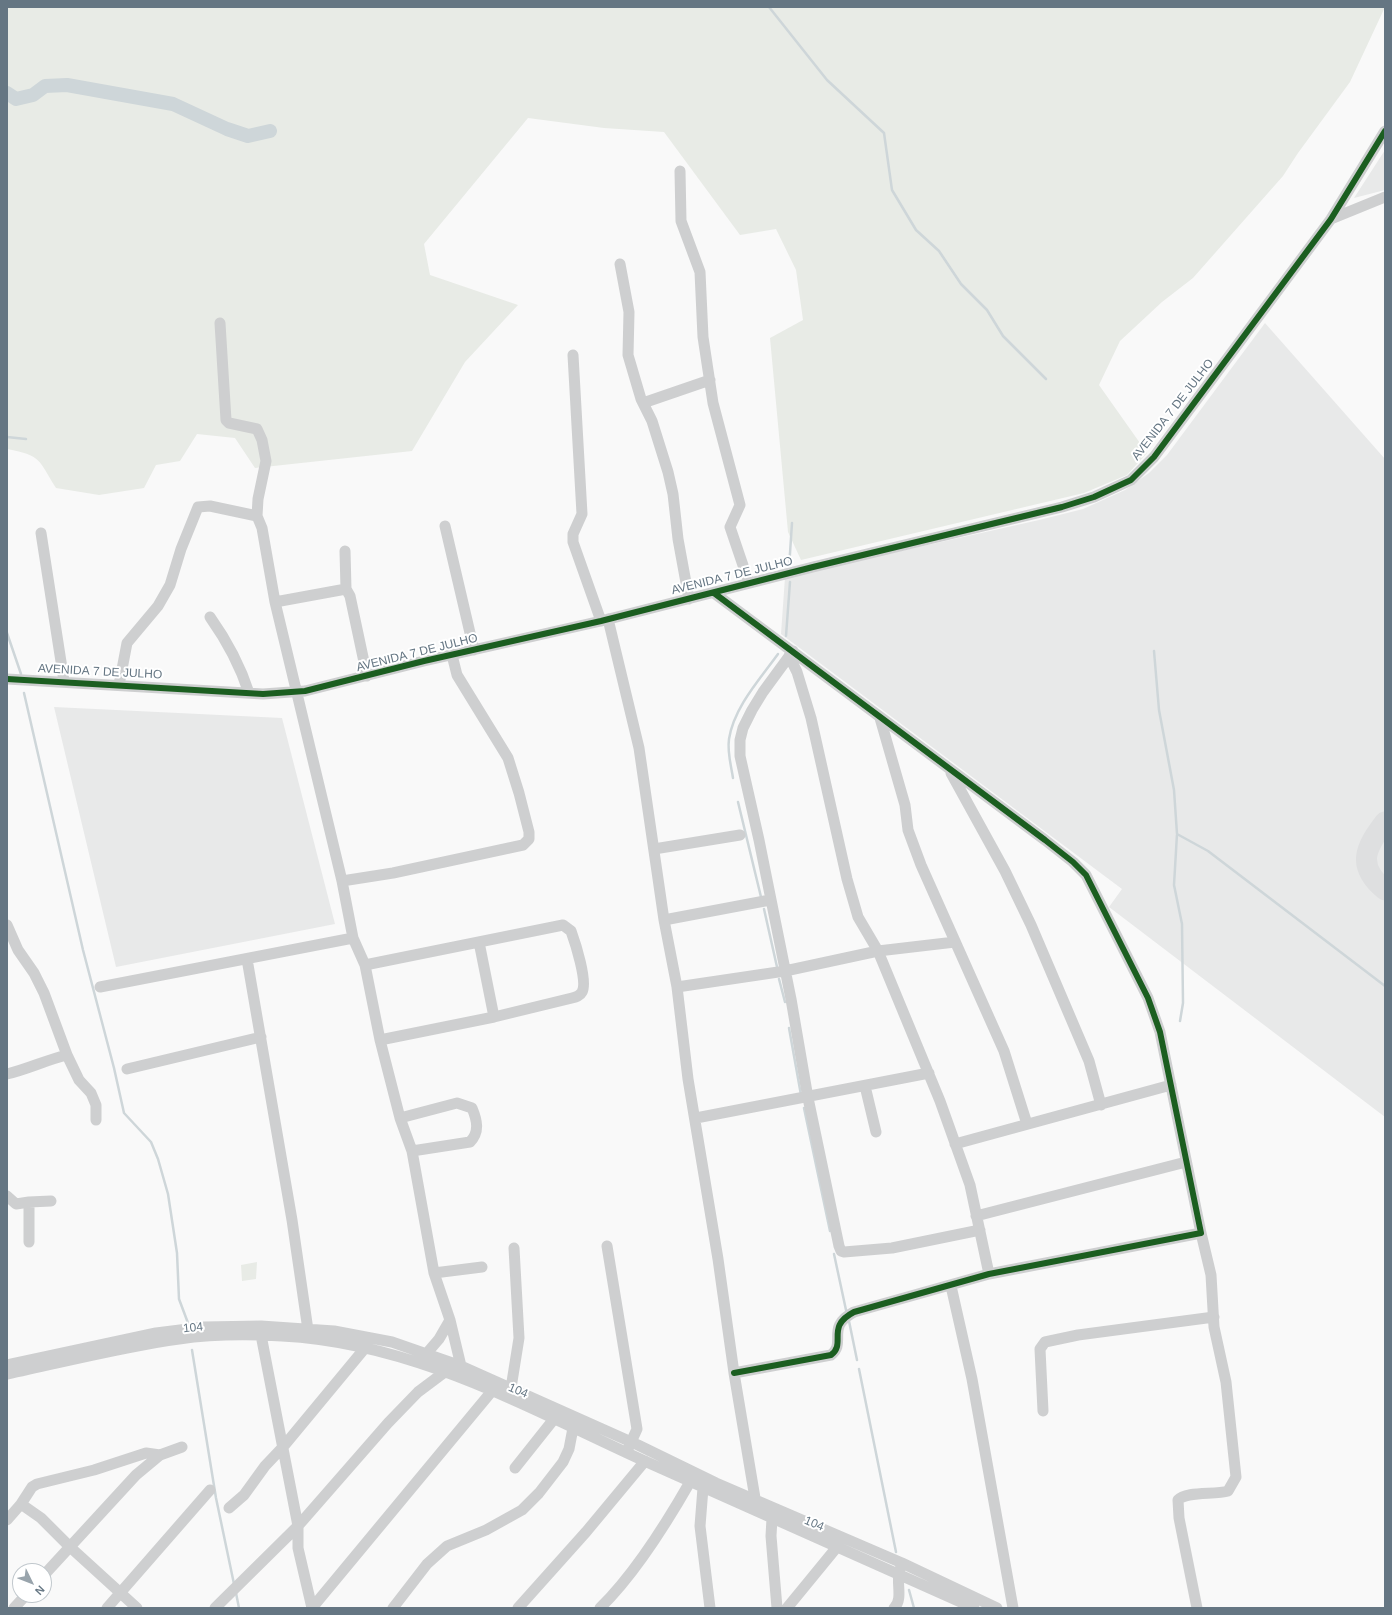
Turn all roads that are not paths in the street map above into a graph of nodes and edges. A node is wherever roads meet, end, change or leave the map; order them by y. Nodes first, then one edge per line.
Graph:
1 (1385, 131) edge
2 (680, 171) dead end
3 (1385, 197) edge
4 (1331, 219) junction
5 (620, 264) dead end
6 (220, 323) dead end
7 (573, 354) dead end
8 (710, 380) junction
9 (643, 403) junction
10 (257, 516) junction
11 (445, 526) dead end
12 (41, 533) dead end
13 (345, 551) dead end
14 (749, 584) junction
15 (346, 589) junction
16 (714, 592) junction
17 (689, 599) junction
18 (275, 602) junction
19 (210, 617) dead end
20 (604, 620) junction
21 (474, 650) junction
22 (791, 654) junction
23 (452, 655) junction
24 (368, 676) junction
25 (7, 679) edge
26 (64, 681) junction
27 (119, 685) junction
28 (249, 692) junction
29 (297, 693) junction
30 (880, 718) junction
31 (949, 769) junction
32 (740, 835) dead end
33 (654, 849) junction
34 (342, 881) junction
35 (770, 900) junction
36 (664, 920) junction
37 (7, 925) edge
38 (353, 938) junction
39 (479, 942) junction
40 (955, 942) junction
41 (878, 951) junction
42 (247, 959) junction
43 (365, 965) junction
44 (785, 971) junction
45 (100, 987) dead end
46 (677, 987) junction
47 (494, 1017) junction
48 (261, 1037) junction
49 (380, 1040) junction
50 (67, 1055) junction
51 (127, 1069) dead end
52 (929, 1073) junction
53 (7, 1074) edge
54 (1171, 1085) junction
55 (865, 1086) junction
56 (808, 1098) junction
57 (1101, 1105) junction
58 (400, 1118) junction
59 (696, 1118) junction
60 (96, 1120) dead end
61 (1027, 1124) junction
62 (876, 1132) dead end
63 (955, 1144) junction
64 (412, 1151) junction
65 (1186, 1162) junction
66 (7, 1196) edge
67 (51, 1201) dead end
68 (28, 1202) junction
69 (976, 1216) junction
70 (980, 1230) junction
71 (1200, 1233) junction
72 (29, 1242) dead end
73 (607, 1246) dead end
74 (514, 1248) dead end
75 (482, 1267) dead end
76 (434, 1272) junction
77 (989, 1274) junction
78 (951, 1286) junction
79 (1214, 1317) junction
80 (450, 1320) junction
81 (187, 1333) junction
82 (307, 1334) junction
83 (261, 1335) junction
84 (129, 1344) junction
85 (364, 1348) junction
86 (427, 1353) junction
87 (7, 1364) edge
88 (459, 1370) junction
89 (446, 1371) junction
90 (7, 1374) edge
91 (734, 1374) junction
92 (512, 1388) junction
93 (492, 1391) junction
94 (1042, 1411) dead end
95 (554, 1419) junction
96 (573, 1428) junction
97 (182, 1447) dead end
98 (629, 1447) junction
99 (283, 1448) junction
100 (160, 1455) junction
101 (645, 1461) junction
102 (515, 1468) dead end
103 (690, 1482) junction
104 (703, 1488) junction
105 (210, 1490) dead end
106 (754, 1498) junction
107 (21, 1504) junction
108 (229, 1508) dead end
109 (758, 1511) junction
110 (772, 1518) junction
111 (7, 1520) edge
112 (298, 1526) junction
113 (70, 1547) junction
114 (837, 1547) junction
115 (52, 1566) edge
116 (900, 1568) junction
117 (120, 1593) junction
118 (107, 1608) edge
119 (137, 1608) edge
120 (215, 1608) edge
121 (312, 1608) edge
122 (393, 1608) edge
123 (518, 1608) edge
124 (600, 1608) edge
125 (710, 1608) edge
126 (777, 1608) edge
127 (787, 1608) edge
128 (894, 1608) edge
129 (974, 1608) edge
130 (997, 1608) edge
131 (1013, 1608) edge
132 (1197, 1608) edge

1 - 4 street, AVENIDA 7 DE JULHO
2 - 8 street
3 - 4 street
4 - 14 street, AVENIDA 7 DE JULHO
5 - 9 street
6 - 10 street
7 - 20 street
8 - 9 street
8 - 14 street
9 - 17 street
10 - 18 street
10 - 27 street
11 - 21 street
12 - 26 street
13 - 15 street
14 - 16 street, AVENIDA 7 DE JULHO
15 - 18 street
15 - 24 street
16 - 17 street, AVENIDA 7 DE JULHO
16 - 22 street
17 - 20 street, AVENIDA 7 DE JULHO
18 - 29 street
19 - 28 street
20 - 21 street, AVENIDA 7 DE JULHO
20 - 33 street
21 - 23 street, AVENIDA 7 DE JULHO
22 - 30 street
22 - 35 street
22 - 41 street
23 - 24 street, AVENIDA 7 DE JULHO
23 - 34 street
24 - 29 street, AVENIDA 7 DE JULHO
25 - 26 street, AVENIDA 7 DE JULHO
26 - 27 street, AVENIDA 7 DE JULHO
27 - 28 street, AVENIDA 7 DE JULHO
28 - 29 street, AVENIDA 7 DE JULHO
29 - 34 street
30 - 31 street
30 - 40 street
31 - 54 street
31 - 57 street
32 - 33 street
33 - 36 street
34 - 38 street
35 - 36 street
35 - 44 street
36 - 46 street
37 - 50 street
38 - 42 street
38 - 43 street
39 - 43 street
39 - 47 street
39 - 47 street
40 - 41 street
40 - 61 street
41 - 44 street
41 - 52 street
42 - 45 street
42 - 48 street
43 - 49 street
44 - 46 street
44 - 56 street
46 - 59 street
47 - 49 street
48 - 51 street
48 - 82 street
49 - 58 street
50 - 53 street
50 - 60 street
52 - 55 street
52 - 63 street
54 - 57 street
54 - 65 street
55 - 56 street
55 - 62 street
56 - 59 street
56 - 70 street
57 - 61 street
58 - 64 street
58 - 64 street
59 - 91 street
61 - 63 street
63 - 69 street
64 - 76 street
65 - 69 street
65 - 71 street
66 - 68 street
67 - 68 street
68 - 72 street
69 - 70 street
70 - 77 street
71 - 77 street
71 - 79 street
73 - 98 street
74 - 92 street
75 - 76 street
76 - 80 street
77 - 78 street
78 - 91 street
78 - 131 street
79 - 94 street
79 - 132 street
80 - 86 street
80 - 88 street
81 - 82 street, 104
81 - 83 street
81 - 84 street, 104
82 - 83 street
82 - 85 street
82 - 86 street, 104
83 - 99 street
84 - 87 street, 104
84 - 90 street
85 - 89 street
85 - 99 street
86 - 88 street, 104
88 - 89 street
88 - 92 street, 104
88 - 93 street
89 - 112 street
91 - 106 street
92 - 98 street, 104
93 - 95 street
93 - 121 street
95 - 96 street
95 - 102 street
96 - 98 street
96 - 122 street
97 - 100 street
98 - 101 street
98 - 106 street, 104
99 - 108 street
99 - 112 street
100 - 107 street
100 - 113 street
101 - 103 street
101 - 123 street
103 - 104 street
103 - 124 street
104 - 109 street
104 - 125 street
105 - 117 street
106 - 109 street
106 - 116 street, 104
107 - 111 street
107 - 113 street
109 - 110 street
110 - 114 street
110 - 126 street
112 - 120 street
112 - 121 street
113 - 115 street
113 - 117 street
114 - 116 street
114 - 127 street
116 - 128 street
116 - 129 street
116 - 130 street, 104
117 - 118 street
117 - 119 street

